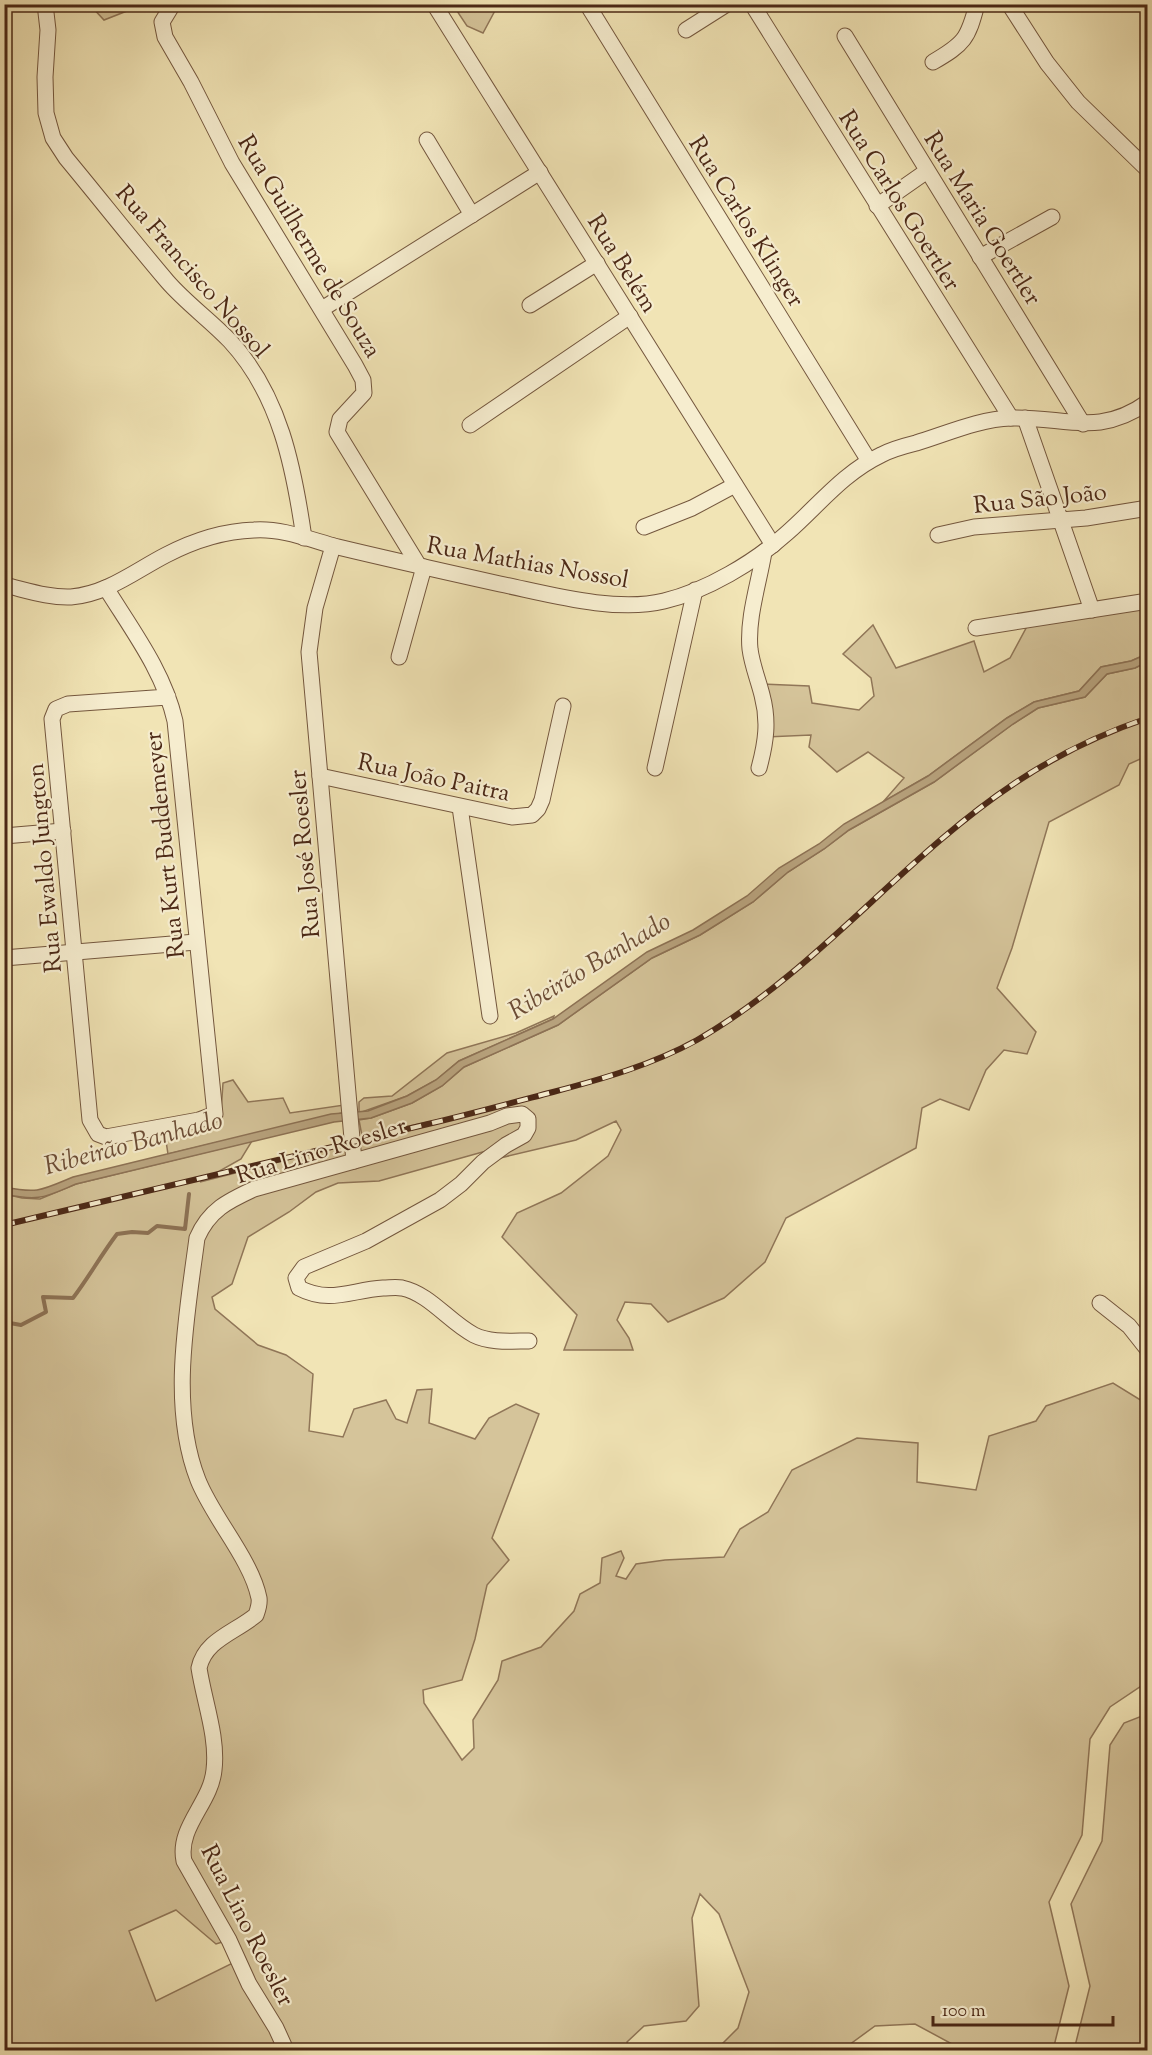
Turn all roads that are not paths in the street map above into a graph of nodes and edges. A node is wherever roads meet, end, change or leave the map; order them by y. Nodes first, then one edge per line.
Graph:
1 (45, 4) edge
2 (173, 4) edge
3 (434, 4) edge
4 (587, 4) edge
5 (727, 4) edge
6 (752, 4) edge
7 (977, 4) edge
8 (1009, 4) edge
9 (686, 30) dead end
10 (845, 36) dead end
11 (933, 62) dead end
12 (427, 140) dead end
13 (1148, 170) edge
14 (927, 171) junction
15 (540, 172) junction
16 (877, 206) junction
17 (472, 215) junction
18 (1052, 217) dead end
19 (981, 257) junction
20 (597, 263) junction
21 (530, 305) dead end
22 (322, 309) junction
23 (630, 316) junction
24 (1148, 402) edge
25 (1018, 418) junction
26 (1083, 424) junction
27 (470, 425) dead end
28 (869, 461) junction
29 (735, 485) junction
30 (1148, 508) edge
31 (1060, 520) junction
32 (644, 527) dead end
33 (938, 535) dead end
34 (304, 538) junction
35 (333, 546) junction
36 (769, 549) junction
37 (422, 567) junction
38 (4, 585) edge
39 (106, 588) junction
40 (695, 590) junction
41 (1148, 601) edge
42 (1092, 610) junction
43 (976, 628) dead end
44 (399, 657) dead end
45 (168, 697) junction
46 (562, 706) dead end
47 (655, 768) dead end
48 (759, 768) dead end
49 (320, 776) junction
50 (460, 807) junction
51 (63, 831) junction
52 (4, 836) edge
53 (196, 942) junction
54 (74, 952) junction
55 (4, 958) edge
56 (490, 1016) dead end
57 (98, 1134) joint
58 (354, 1161) junction
59 (1100, 1303) dead end
60 (529, 1341) dead end
61 (1148, 1350) edge
62 (286, 2050) edge

1 - 34 street, Rua Francisco Nossol
2 - 22 street, Rua Guilherme de Souza
3 - 15 street, Rua Belém
4 - 28 street, Rua Carlos Klinger
5 - 9 street
6 - 16 street, Rua Carlos Goertler
7 - 11 street
8 - 13 street
10 - 14 street, Rua Maria Goertler
12 - 17 street
14 - 16 street
14 - 19 street, Rua Maria Goertler
15 - 17 street
15 - 20 street, Rua Belém
16 - 25 street, Rua Carlos Goertler
17 - 22 street
18 - 19 street
19 - 26 street, Rua Maria Goertler
20 - 21 street
20 - 23 street, Rua Belém
22 - 37 street, Rua Guilherme de Souza
23 - 27 street
23 - 29 street, Rua Belém
24 - 26 street, Rua Mathias Nossol
25 - 26 street, Rua Mathias Nossol
25 - 28 street, Rua Mathias Nossol
25 - 31 street, Rua Carlos Goertler
28 - 36 street, Rua Mathias Nossol
29 - 32 street
29 - 36 street, Rua Belém
30 - 31 street, Rua São João
31 - 33 street, Rua São João
31 - 42 street, Rua Carlos Goertler
34 - 35 street, Rua Mathias Nossol
34 - 39 street, Rua Mathias Nossol
35 - 37 street, Rua Mathias Nossol
35 - 49 street, Rua José Roesler
36 - 40 street, Rua Mathias Nossol
36 - 48 street
37 - 40 street, Rua Mathias Nossol
37 - 44 street
38 - 39 street, Rua Mathias Nossol
39 - 45 street, Rua Kurt Buddemeyer
40 - 47 street
41 - 42 street
42 - 43 street
45 - 51 street, Rua Ewaldo Jungton
45 - 53 street, Rua Kurt Buddemeyer
46 - 50 street, Rua João Paitra
49 - 50 street, Rua João Paitra
49 - 58 street, Rua José Roesler
50 - 56 street
51 - 52 street
51 - 54 street, Rua Ewaldo Jungton
53 - 54 street
53 - 57 street, Rua Kurt Buddemeyer
54 - 55 street
54 - 57 street, Rua Ewaldo Jungton
58 - 60 street, Rua Lino Roesler
58 - 62 street, Rua Lino Roesler
59 - 61 street

